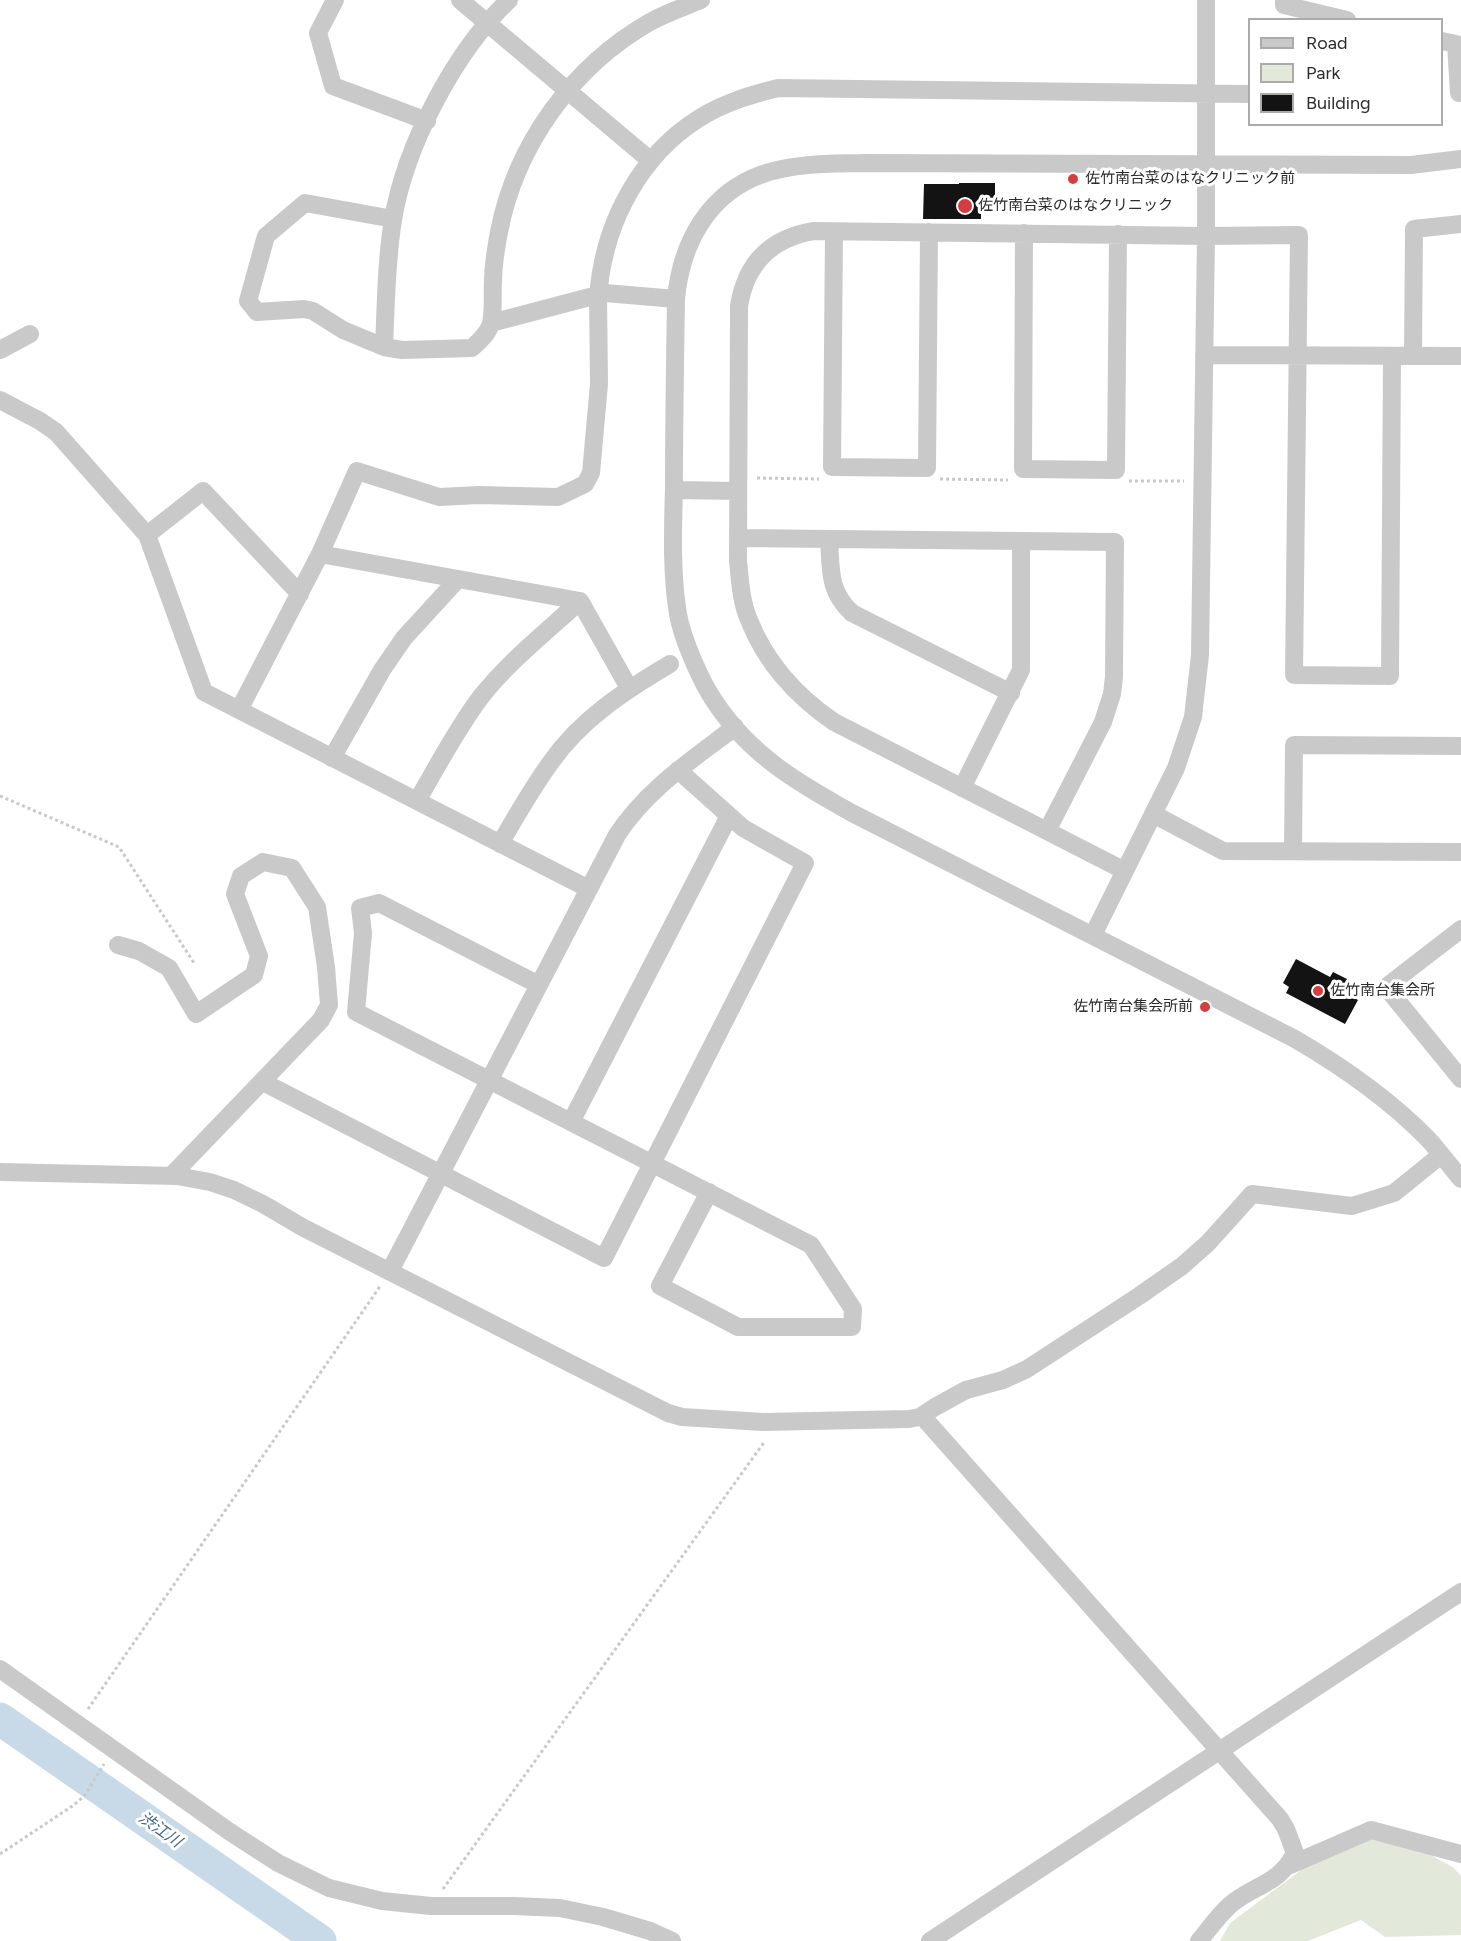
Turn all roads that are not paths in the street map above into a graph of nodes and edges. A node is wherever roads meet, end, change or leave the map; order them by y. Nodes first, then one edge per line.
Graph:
1 (335, 0) edge
2 (460, 0) edge
3 (510, 0) edge
4 (701, 0) edge
5 (1206, 0) edge
6 (1284, 0) edge
7 (1339, 18) edge
8 (488, 24) junction
9 (1443, 41) edge
10 (567, 90) junction
11 (1206, 93) junction
12 (1454, 93) edge
13 (1248, 94) edge
14 (427, 121) junction
15 (1461, 159) edge
16 (651, 161) junction
17 (1206, 166) junction
18 (393, 219) junction
19 (1461, 224) edge
20 (834, 231) junction
21 (929, 232) junction
22 (1024, 233) junction
23 (1118, 234) junction
24 (1206, 236) junction
25 (602, 294) junction
26 (676, 299) junction
27 (491, 323) junction
28 (30, 334) dead end
29 (384, 347) junction
30 (0, 350) edge
31 (1204, 355) junction
32 (1298, 355) junction
33 (1392, 356) junction
34 (1413, 356) junction
35 (1461, 356) edge
36 (0, 400) edge
37 (742, 484) junction
38 (674, 490) junction
39 (147, 535) junction
40 (738, 538) junction
41 (828, 539) junction
42 (1021, 541) junction
43 (320, 554) junction
44 (458, 579) junction
45 (300, 594) junction
46 (580, 601) junction
47 (670, 664) dead end
48 (629, 688) junction
49 (1011, 693) junction
50 (239, 710) junction
51 (735, 727) junction
52 (1461, 746) edge
53 (332, 758) junction
54 (678, 770) junction
55 (962, 788) junction
56 (417, 801) junction
57 (1153, 814) junction
58 (729, 816) junction
59 (1047, 831) junction
60 (500, 844) junction
61 (1293, 851) junction
62 (1461, 852) edge
63 (1125, 871) junction
64 (589, 889) junction
65 (1461, 929) edge
66 (1093, 935) junction
67 (118, 945) dead end
68 (539, 985) junction
69 (1461, 1079) edge
70 (490, 1080) junction
71 (263, 1082) junction
72 (571, 1122) junction
73 (1441, 1155) junction
74 (652, 1163) junction
75 (0, 1172) edge
76 (441, 1174) junction
77 (171, 1176) junction
78 (1461, 1179) edge
79 (709, 1192) junction
80 (390, 1271) junction
81 (922, 1416) junction
82 (1461, 1592) edge
83 (0, 1669) edge
84 (1219, 1750) junction
85 (1461, 1854) edge
86 (1288, 1866) junction
87 (672, 1941) edge
88 (930, 1941) edge
89 (1199, 1941) edge

1 - 14 street
2 - 8 street
3 - 8 street
4 - 10 street
5 - 11 street
6 - 7 street
8 - 10 street
8 - 14 street
9 - 12 street
10 - 16 street
10 - 27 street
11 - 13 street
11 - 16 street
11 - 17 street
14 - 18 street
15 - 17 street
16 - 25 street
17 - 24 street
17 - 26 street
18 - 29 street
18 - 29 street
19 - 34 street
20 - 21 street
20 - 21 street
20 - 37 street
21 - 22 street
22 - 23 street
22 - 23 street
23 - 24 street
24 - 31 street
24 - 32 street
25 - 26 street
25 - 27 street
25 - 43 street
26 - 38 street
27 - 29 street
28 - 30 street
31 - 32 street
31 - 57 street
32 - 33 street
32 - 33 street
33 - 34 street
34 - 35 street
36 - 39 street
37 - 38 street
37 - 40 street
38 - 51 street
39 - 45 street
39 - 50 street
40 - 41 street
40 - 55 street
41 - 42 street
41 - 49 street
42 - 49 street
42 - 59 street
43 - 44 street
43 - 45 street
44 - 46 street
44 - 53 street
45 - 50 street
46 - 48 street
46 - 56 street
47 - 48 street
48 - 60 street
49 - 55 street
50 - 53 street
51 - 54 street
51 - 66 street
52 - 61 street
53 - 56 street
54 - 58 street
54 - 64 street
55 - 59 street
56 - 60 street
57 - 61 street
57 - 63 street
58 - 72 street
58 - 74 street
59 - 63 street
60 - 64 street
61 - 62 street
63 - 66 street
64 - 68 street
65 - 69 street
66 - 73 street
67 - 71 street
68 - 70 street
68 - 70 street
70 - 72 street
70 - 76 street
71 - 76 street
71 - 77 street
72 - 74 street
73 - 78 street
73 - 81 street
74 - 76 street
74 - 79 street
75 - 77 street
76 - 80 street
77 - 80 street
79 - 79 street
80 - 81 street
81 - 84 street
82 - 84 street
83 - 87 street
84 - 86 street
84 - 88 street
85 - 86 street
86 - 89 street

